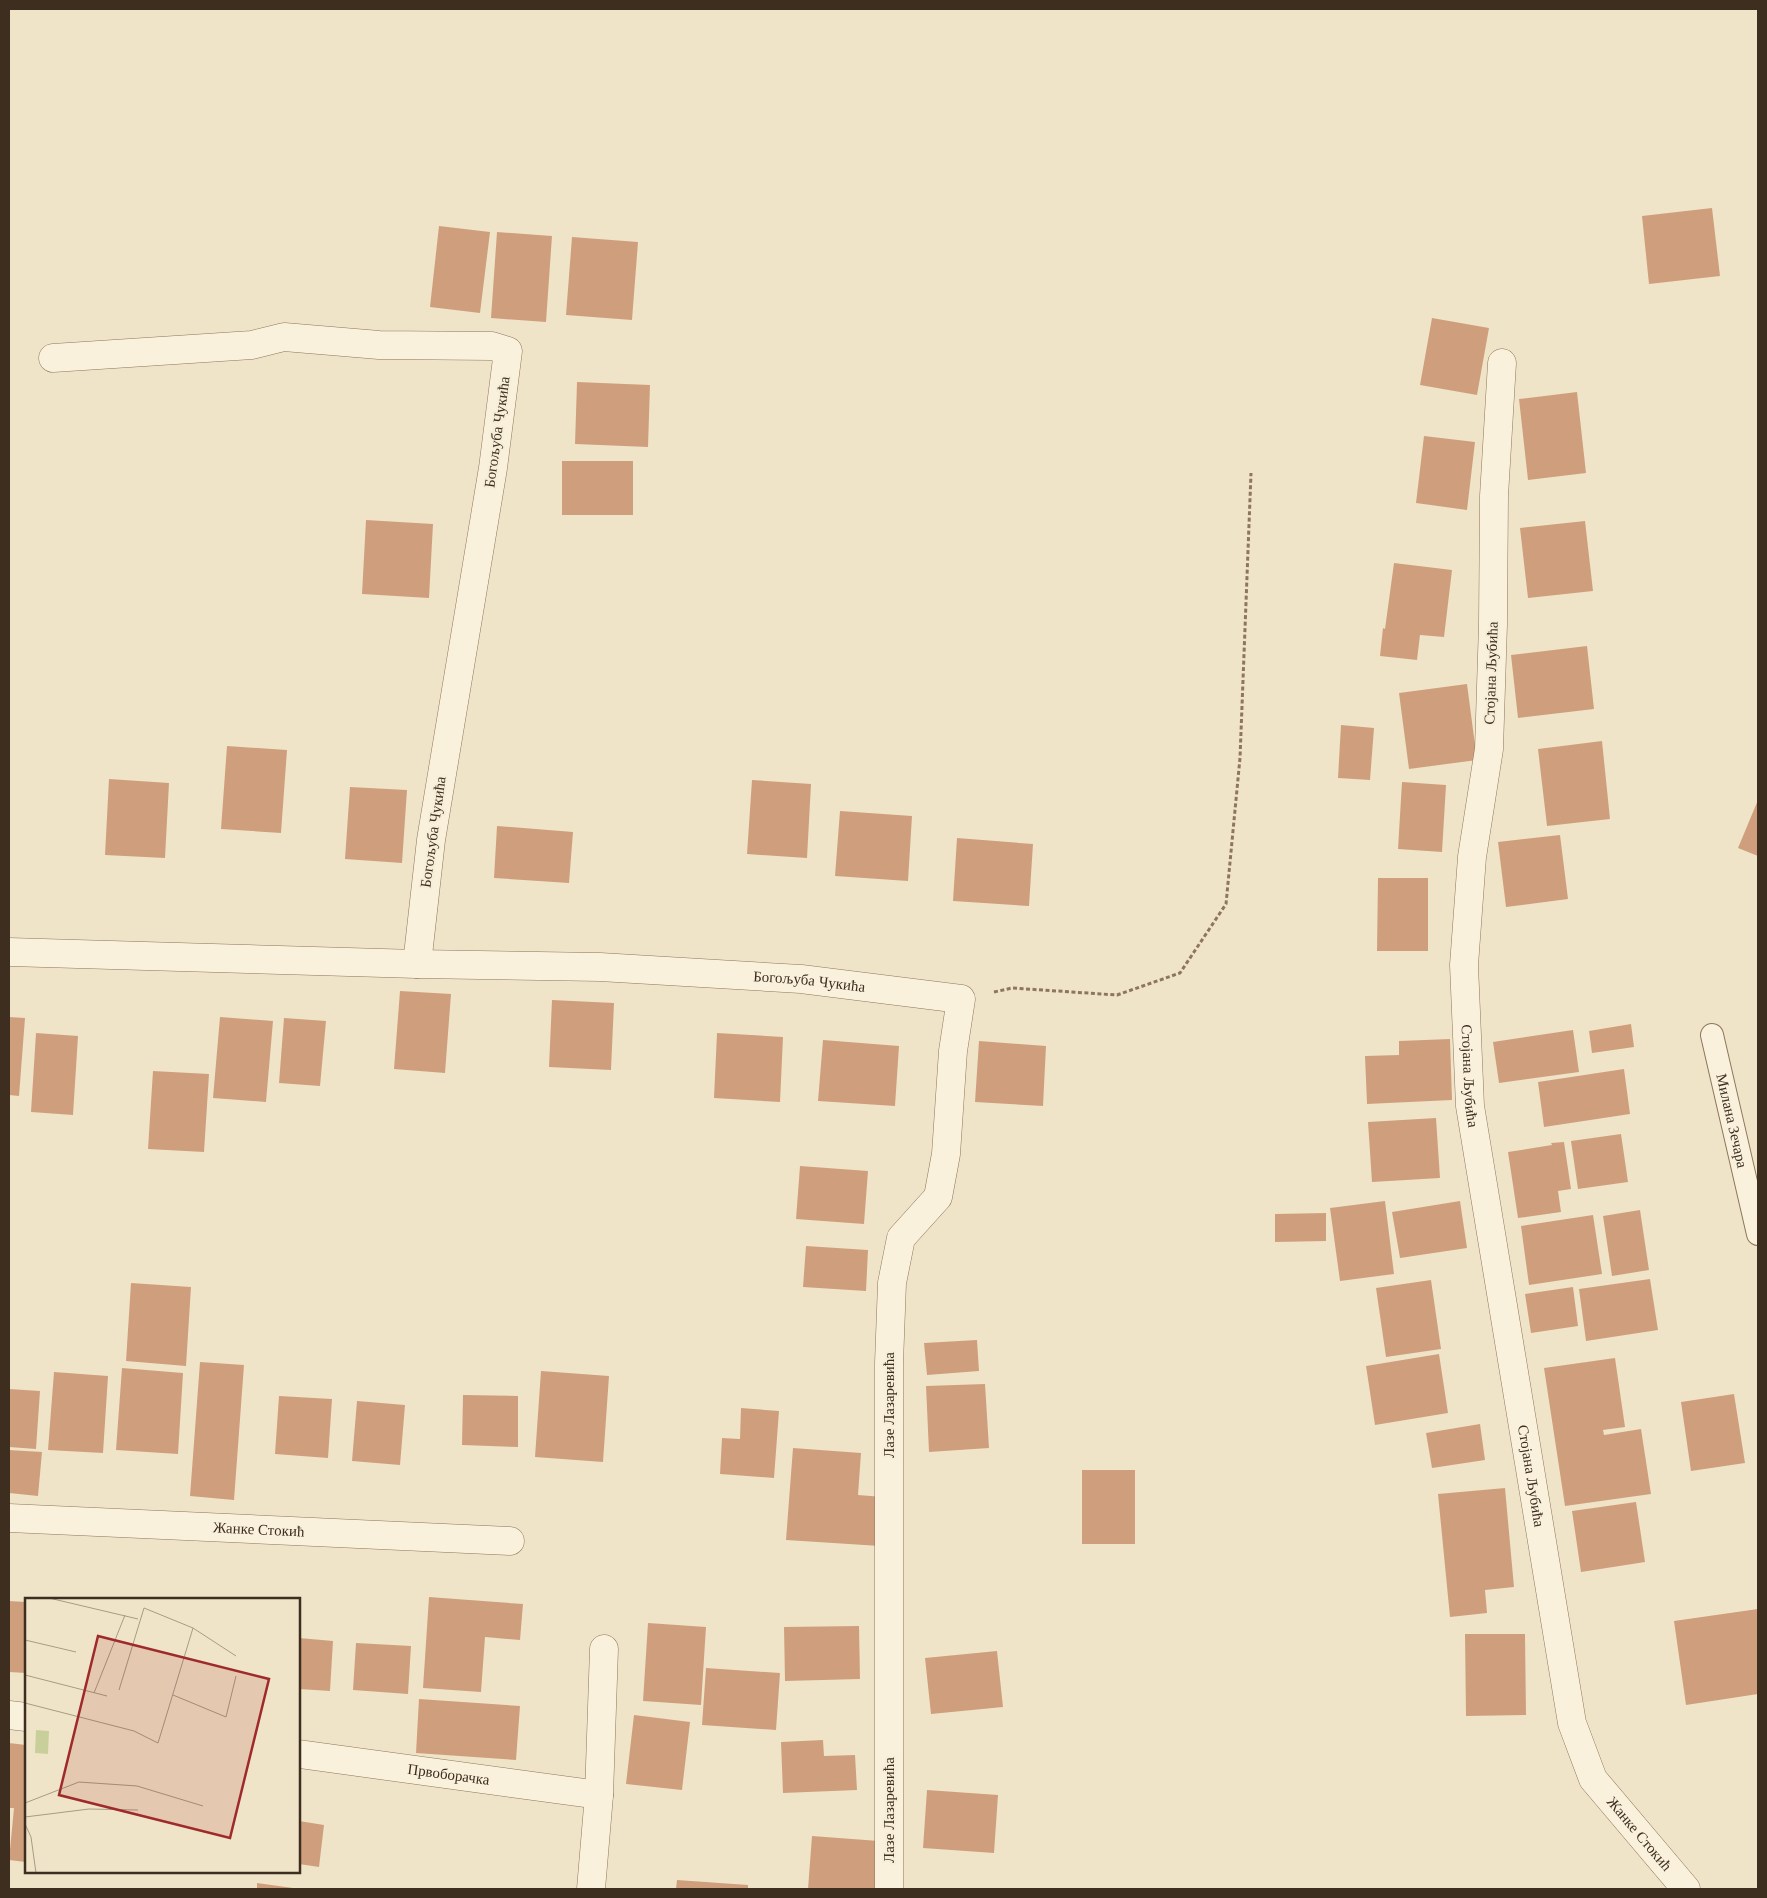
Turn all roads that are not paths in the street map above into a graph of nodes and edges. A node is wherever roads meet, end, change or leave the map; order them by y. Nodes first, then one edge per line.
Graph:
1 (53, 358) dead end
2 (1502, 363) dead end
3 (9, 952) edge
4 (417, 964) junction
5 (962, 999) joint
6 (1712, 1035) dead end
7 (1758, 1234) edge
8 (9, 1518) edge
9 (510, 1541) dead end
10 (604, 1649) dead end
11 (9, 1715) edge
12 (25, 1717) edge
13 (300, 1754) edge
14 (1594, 1779) joint
15 (599, 1795) junction
16 (591, 1889) edge
17 (889, 1889) edge
18 (1686, 1889) edge

1 - 4 street, Богољуба Чукића
2 - 14 street, Стојана Љубића
3 - 4 street, Богољуба Чукића
4 - 5 street, Богољуба Чукића
5 - 17 street, Лазе Лазаревића
6 - 7 lane, Милана Зечара
8 - 9 street, Жанке Стокић
10 - 15 street
11 - 12 street
13 - 15 street, Првоборачка
14 - 18 street, Жанке Стокић
15 - 16 street

